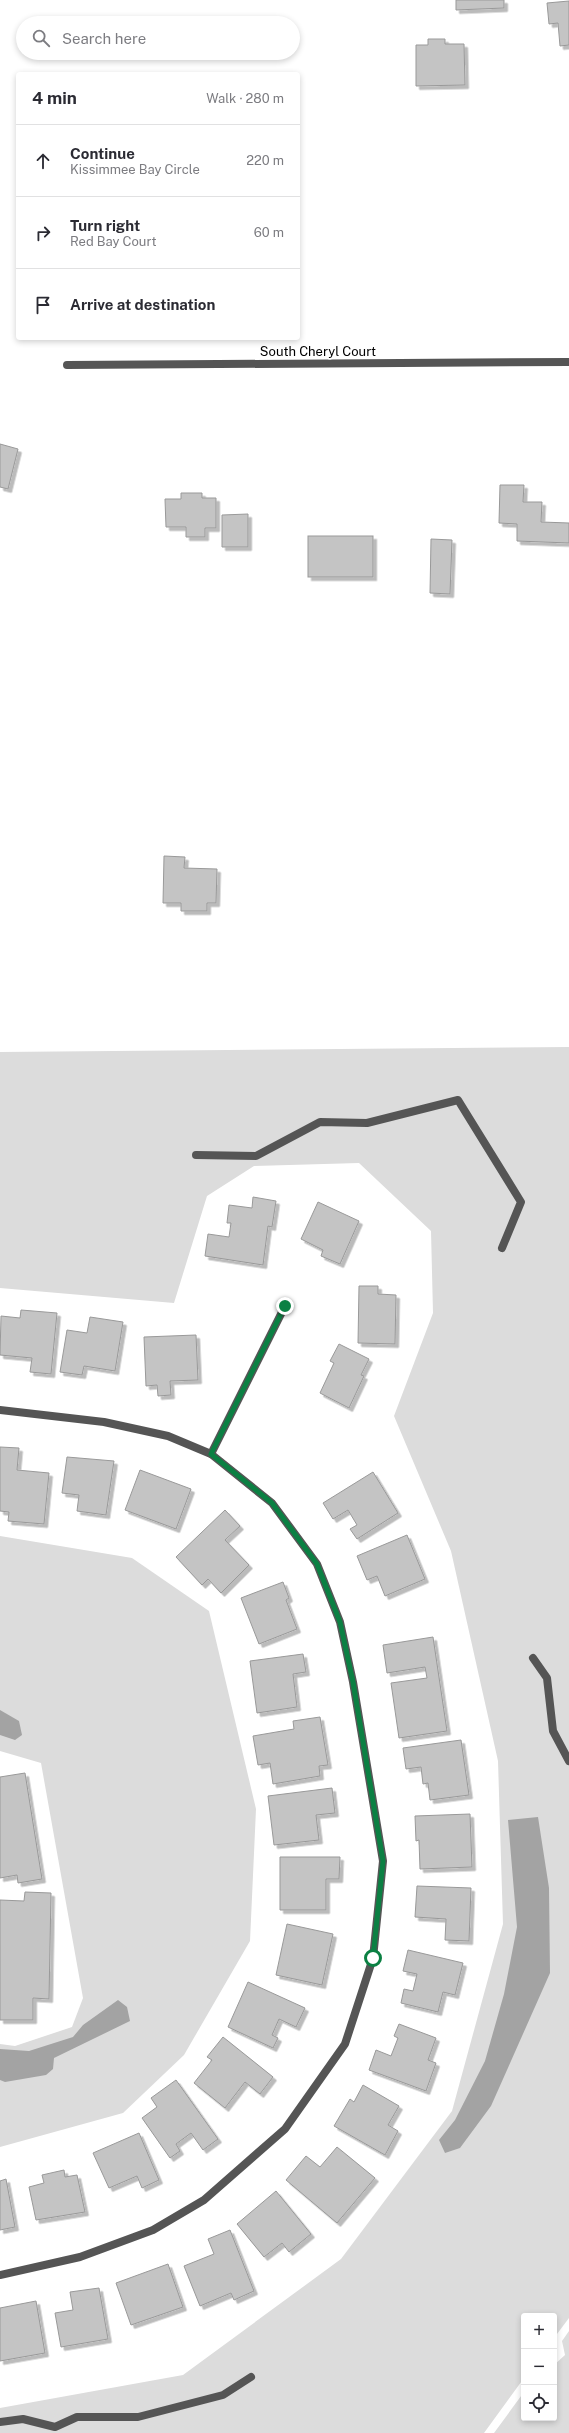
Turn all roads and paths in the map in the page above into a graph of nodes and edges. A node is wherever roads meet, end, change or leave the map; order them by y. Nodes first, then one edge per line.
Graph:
1 (569, 362) edge
2 (67, 365) dead end
3 (196, 1155) dead end
4 (502, 1248) dead end
5 (285, 1306) dead end
6 (0, 1410) edge
7 (211, 1454) junction
8 (533, 1658) dead end
9 (569, 1761) edge
10 (0, 2275) edge
11 (251, 2377) dead end
12 (0, 2422) edge

1 - 2 street, South Cheryl Court
3 - 4 street
5 - 7 street
6 - 7 street
7 - 10 street
8 - 9 street
11 - 12 street

